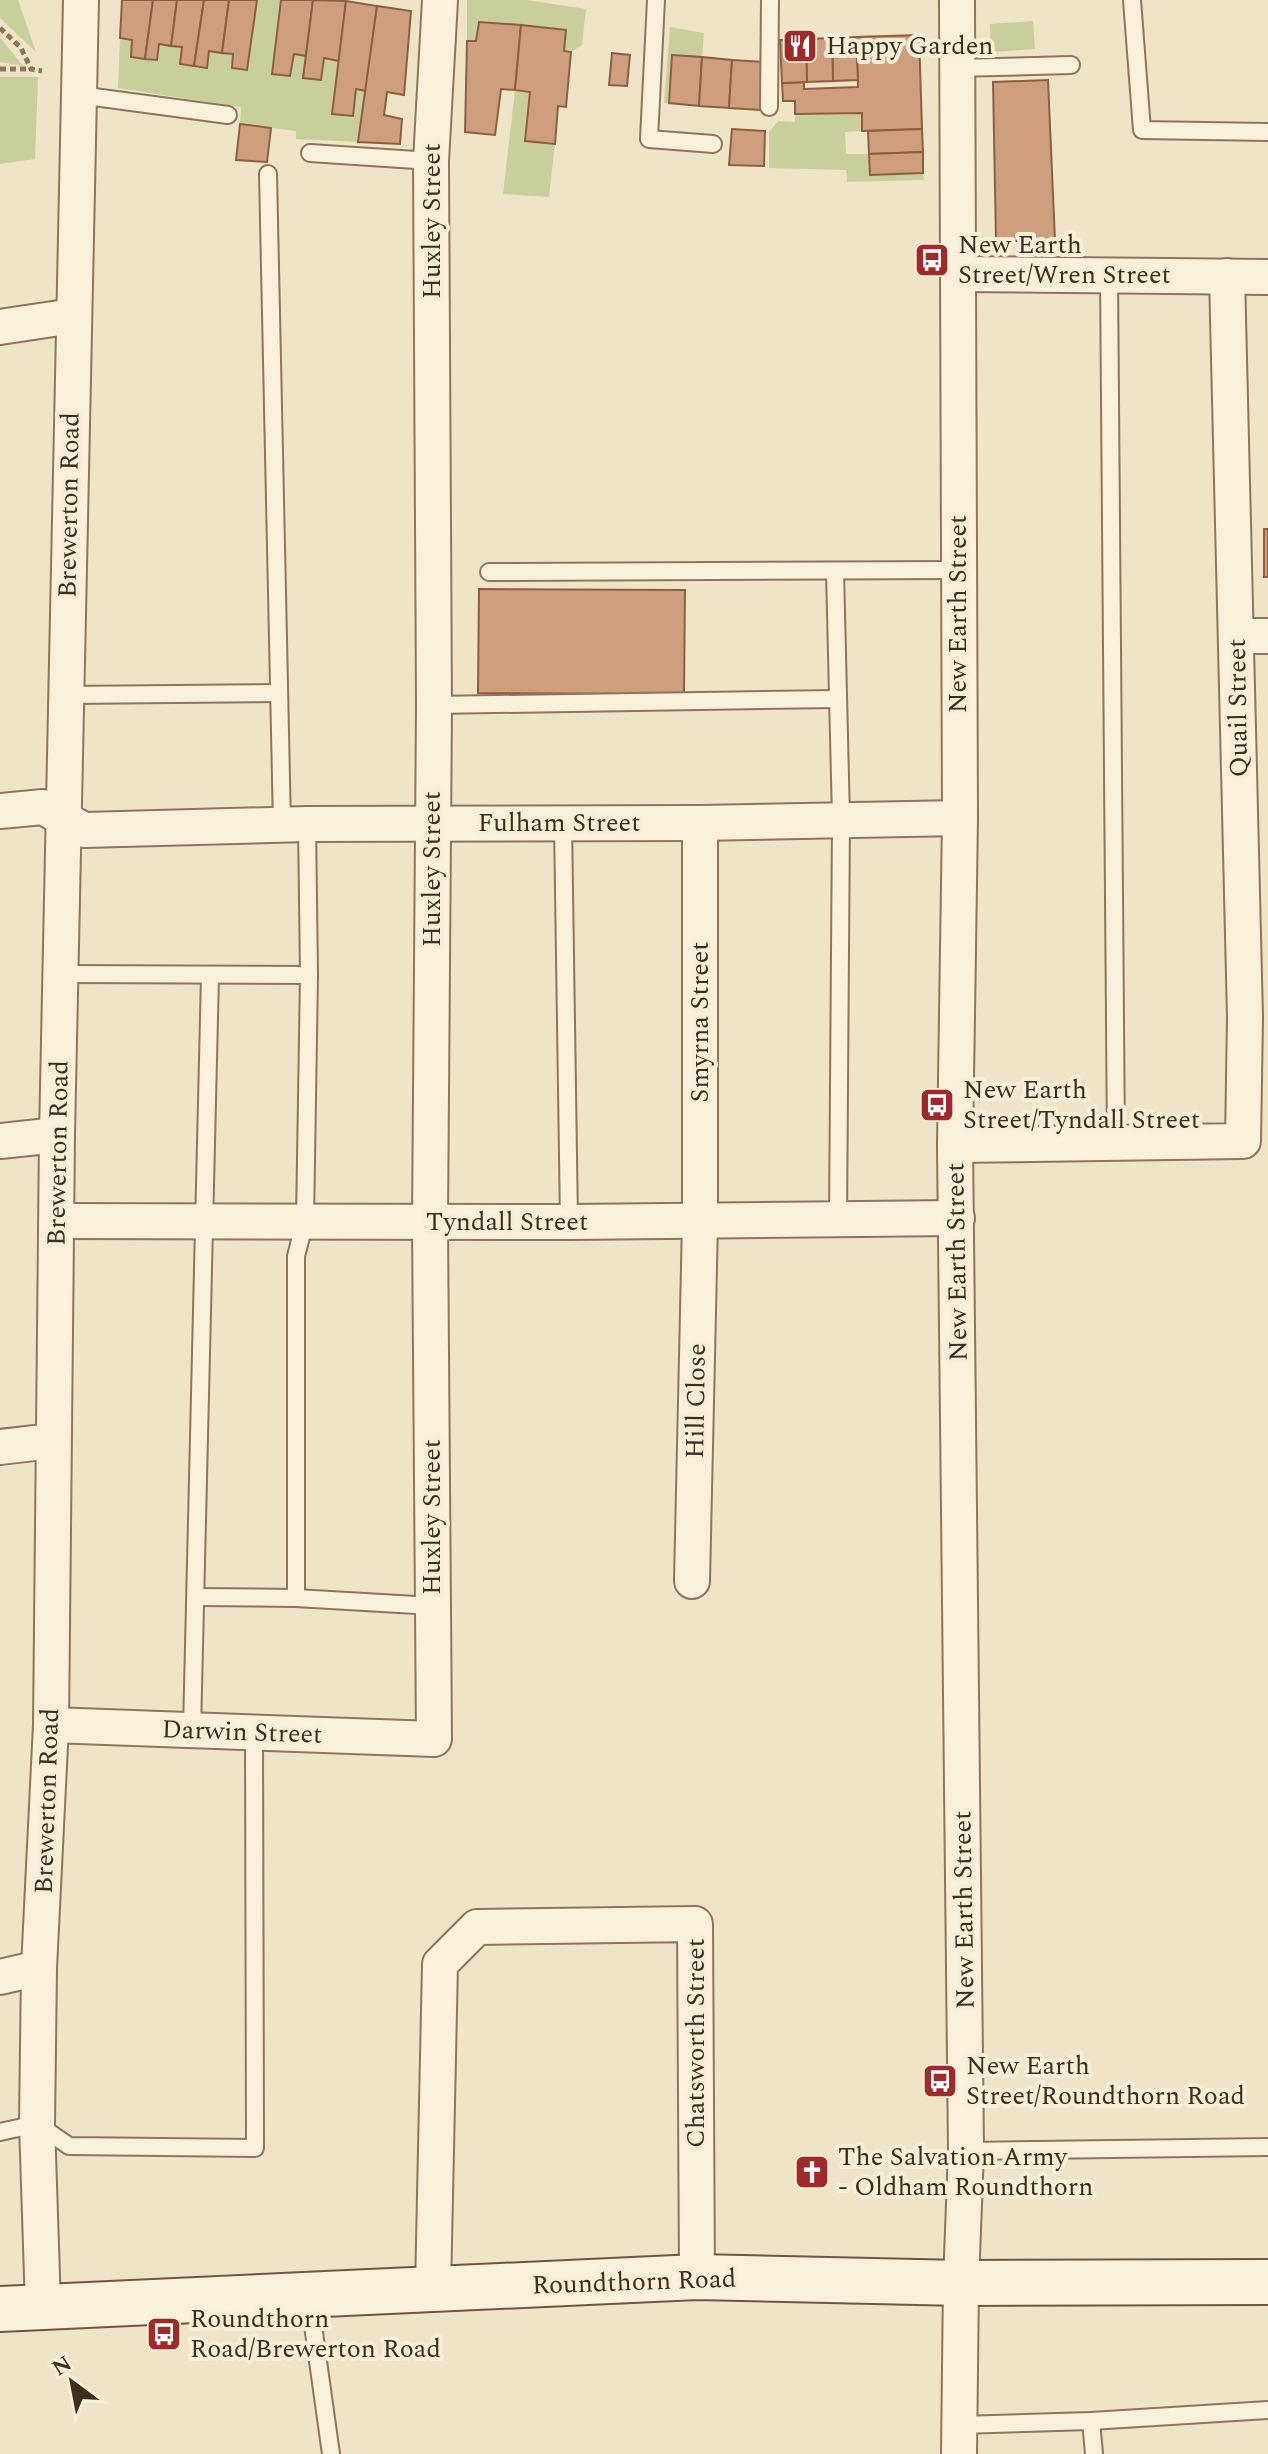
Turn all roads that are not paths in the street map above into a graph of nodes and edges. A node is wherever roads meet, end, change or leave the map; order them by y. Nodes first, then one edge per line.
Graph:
1 (81, 0) edge
2 (440, 0) edge
3 (656, 0) edge
4 (770, 0) edge
5 (957, 0) edge
6 (1132, 0) edge
7 (1071, 65) dead end
8 (956, 68) junction
9 (79, 95) junction
10 (769, 107) dead end
11 (228, 115) dead end
12 (1268, 132) edge
13 (713, 144) dead end
14 (310, 153) dead end
15 (431, 161) junction
16 (268, 174) dead end
17 (958, 274) junction
18 (1109, 275) junction
19 (1227, 276) junction
20 (1268, 277) edge
21 (73, 316) junction
22 (0, 327) edge
23 (958, 570) junction
24 (828, 571) junction
25 (489, 572) dead end
26 (1252, 636) edge
27 (278, 693) junction
28 (66, 695) junction
29 (837, 699) junction
30 (434, 705) junction
31 (0, 811) edge
32 (960, 818) junction
33 (64, 819) junction
34 (841, 819) junction
35 (432, 823) junction
36 (563, 823) junction
37 (700, 823) junction
38 (294, 824) junction
39 (61, 974) junction
40 (309, 975) junction
41 (210, 976) junction
42 (1256, 1016) edge
43 (57, 1135) junction
44 (0, 1141) edge
45 (1116, 1143) junction
46 (955, 1145) junction
47 (957, 1218) junction
48 (838, 1220) junction
49 (58, 1221) junction
50 (205, 1222) junction
51 (305, 1222) junction
52 (569, 1222) junction
53 (700, 1222) junction
54 (430, 1223) junction
55 (52, 1441) junction
56 (0, 1447) edge
57 (692, 1581) dead end
58 (196, 1597) junction
59 (296, 1598) junction
60 (433, 1606) junction
61 (51, 1725) junction
62 (192, 1730) junction
63 (254, 1732) junction
64 (434, 1739) joint
65 (39, 1968) junction
66 (0, 1977) edge
67 (37, 2124) junction
68 (0, 2132) edge
69 (1268, 2147) edge
70 (966, 2151) junction
71 (697, 2277) junction
72 (1268, 2282) edge
73 (961, 2283) junction
74 (433, 2289) junction
75 (309, 2295) junction
76 (43, 2306) junction
77 (0, 2309) edge
78 (1268, 2410) edge
79 (1091, 2421) junction
80 (959, 2439) edge
81 (331, 2454) edge
82 (1094, 2454) edge

1 - 9 street, Brewerton Road
2 - 15 street, Huxley Street
3 - 13 lane
4 - 10 lane
5 - 8 street, New Earth Street
6 - 12 lane
7 - 8 lane
8 - 17 street, New Earth Street
9 - 11 lane
9 - 21 street, Brewerton Road
14 - 15 lane
15 - 30 street, Huxley Street
16 - 27 lane
17 - 18 street
17 - 23 street, New Earth Street
18 - 19 street
18 - 45 lane
19 - 20 street
19 - 26 street, Quail Street
21 - 22 street
21 - 28 street, Brewerton Road
23 - 24 lane
23 - 32 street, New Earth Street
24 - 25 lane
24 - 29 lane
26 - 42 street, Quail Street
27 - 28 lane
27 - 38 lane
28 - 33 street, Brewerton Road
29 - 30 lane
29 - 34 lane
30 - 35 street, Huxley Street
31 - 33 street, Fulham Street
32 - 34 street, Fulham Street
32 - 46 street, New Earth Street
33 - 38 street, Fulham Street
33 - 39 street, Brewerton Road
34 - 37 street, Fulham Street
34 - 48 lane
35 - 36 street, Fulham Street
35 - 38 street, Fulham Street
35 - 54 street, Huxley Street
36 - 37 street, Fulham Street
36 - 52 lane
37 - 53 street, Smyrna Street
38 - 40 lane
39 - 41 lane
39 - 43 street, Brewerton Road
40 - 41 lane
40 - 51 lane
41 - 50 lane
42 - 45 street, Quail Street
43 - 44 street
43 - 49 street, Brewerton Road
45 - 46 street
46 - 47 street, New Earth Street
47 - 48 street, Tyndall Street
47 - 70 street, New Earth Street
48 - 53 street, Tyndall Street
49 - 50 street, Tyndall Street
49 - 55 street, Brewerton Road
50 - 51 street, Tyndall Street
50 - 58 lane
51 - 54 street, Tyndall Street
51 - 59 lane
52 - 53 street, Tyndall Street
52 - 54 street, Tyndall Street
53 - 57 street, Hill Close
54 - 60 street, Huxley Street
55 - 56 street
55 - 61 street, Brewerton Road
58 - 59 lane
58 - 62 lane
59 - 60 lane
60 - 64 street, Huxley Street
61 - 62 street, Darwin Street
61 - 65 street, Brewerton Road
62 - 63 street, Darwin Street
63 - 64 street, Darwin Street
63 - 67 lane
65 - 66 street
65 - 67 street, Brewerton Road
67 - 68 lane
67 - 76 street, Brewerton Road
69 - 70 lane
70 - 73 street, New Earth Street
71 - 73 street, Roundthorn Road
71 - 74 street, Roundthorn Road
71 - 74 street, Chatsworth Street
72 - 73 street, Roundthorn Road
73 - 80 street, New Earth Street
74 - 75 street, Roundthorn Road
75 - 76 street, Roundthorn Road
75 - 81 lane
76 - 77 street, Roundthorn Road
78 - 79 lane
79 - 80 lane
79 - 82 lane

